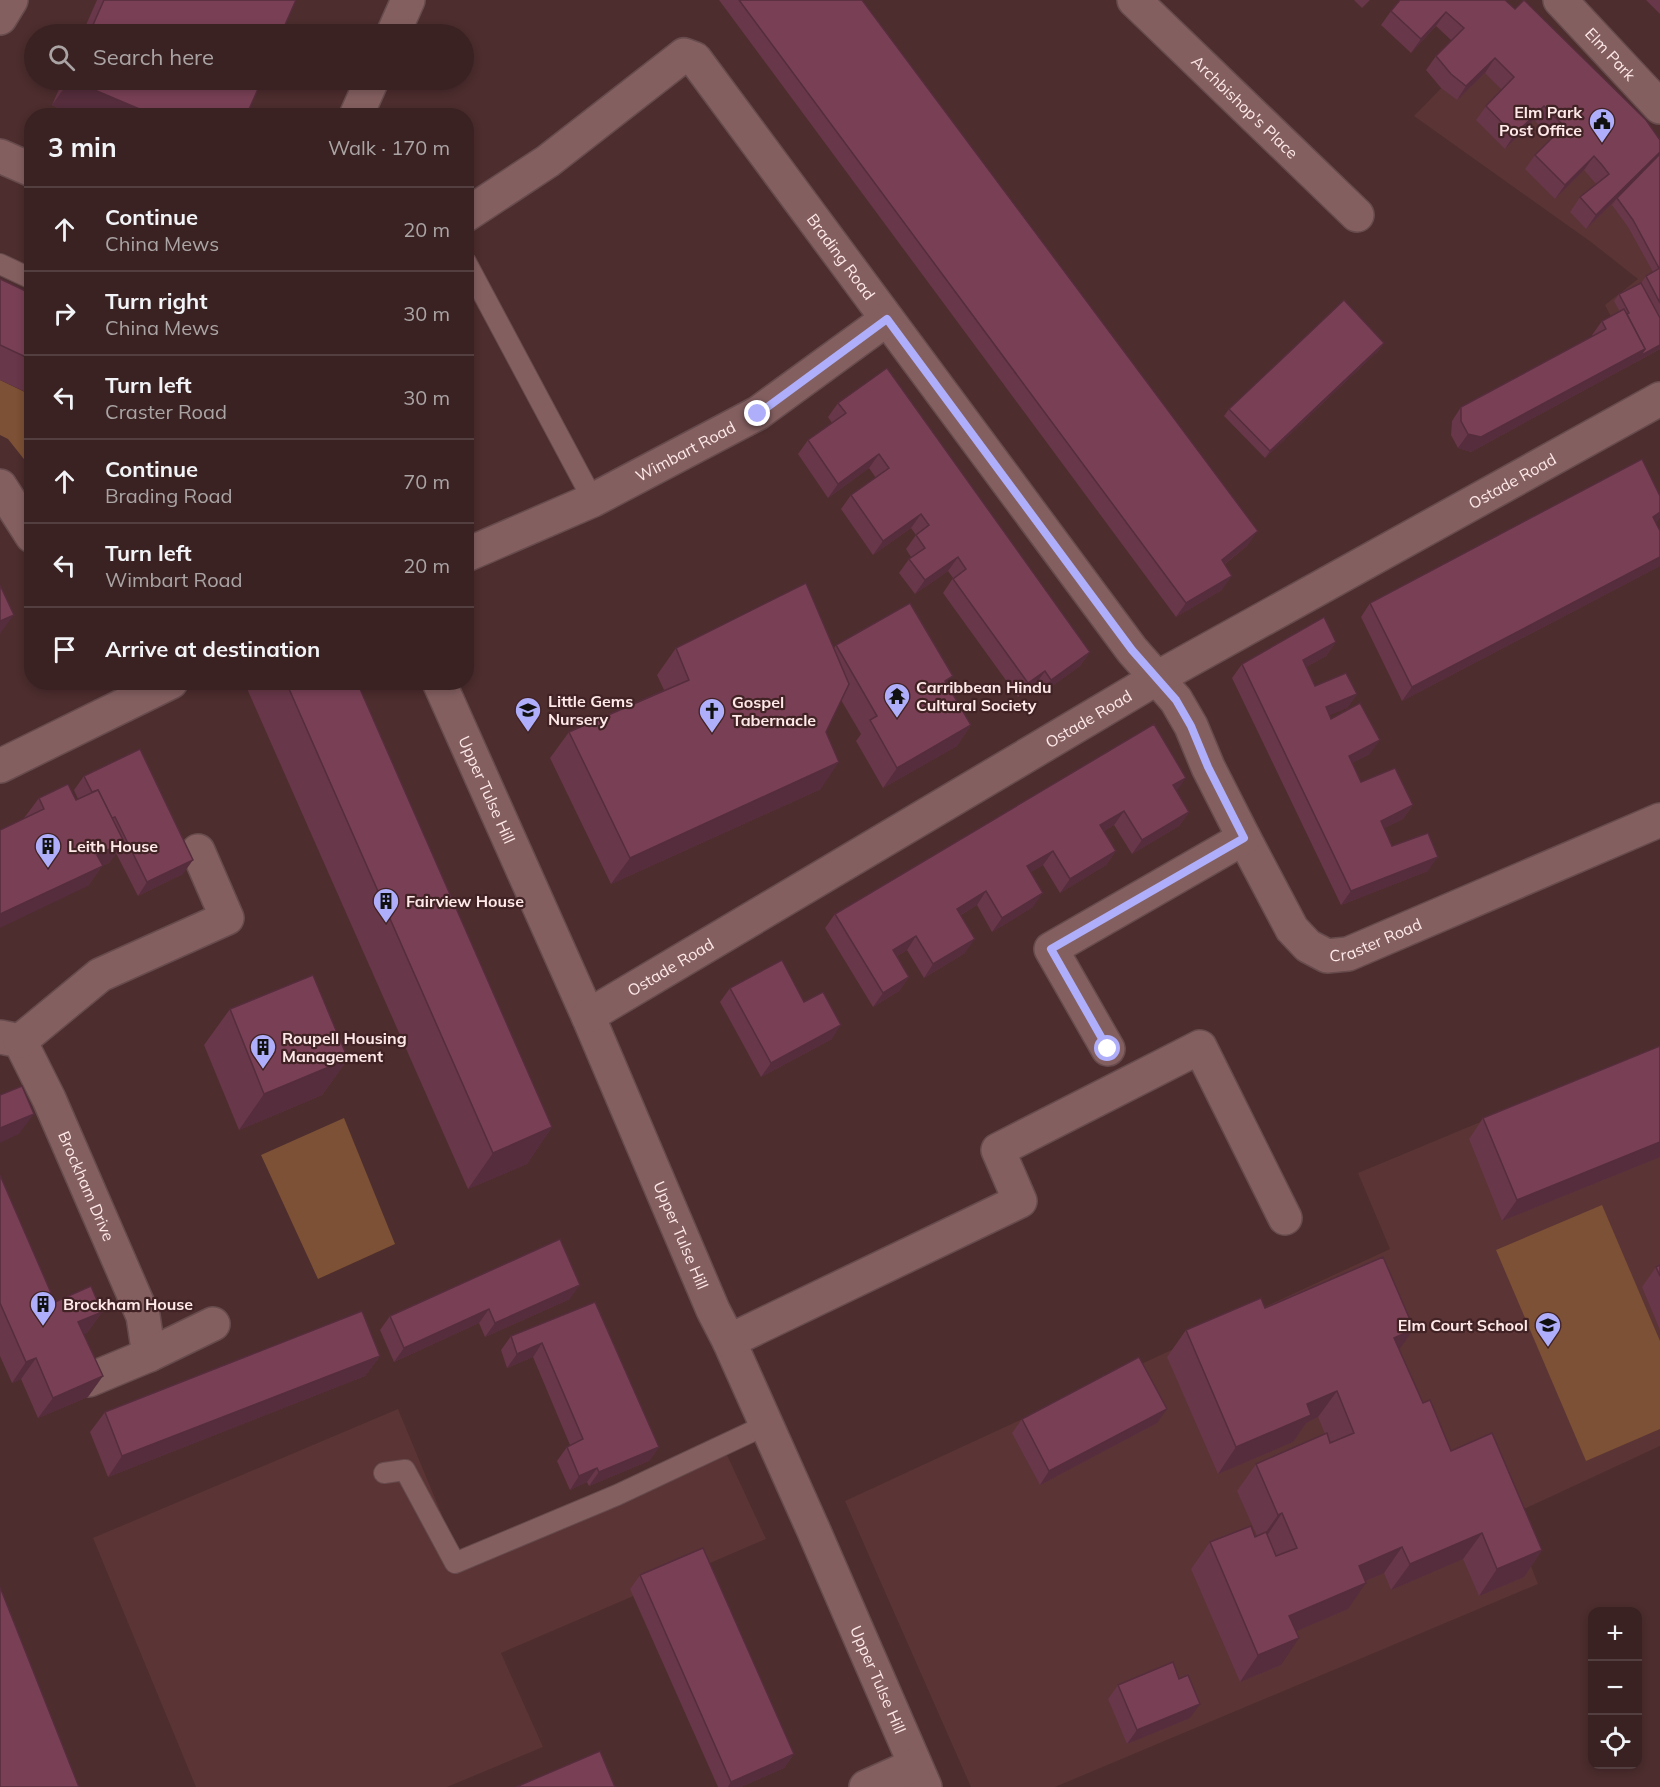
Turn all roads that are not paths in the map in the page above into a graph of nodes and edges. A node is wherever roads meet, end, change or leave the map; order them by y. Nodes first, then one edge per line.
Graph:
1 (11, 0) edge
2 (408, 0) edge
3 (1134, 0) edge
4 (1562, 0) edge
5 (0, 18) edge
6 (397, 24) edge
7 (368, 90) edge
8 (1660, 107) edge
9 (360, 108) edge
10 (0, 156) edge
11 (24, 166) edge
12 (474, 210) edge
13 (1357, 215) dead end
14 (0, 264) edge
15 (24, 275) edge
16 (474, 277) edge
17 (887, 319) junction
18 (1660, 399) edge
19 (0, 486) edge
20 (593, 500) junction
21 (24, 524) edge
22 (474, 552) edge
23 (1157, 678) junction
24 (133, 690) edge
25 (443, 690) edge
26 (114, 694) edge
27 (0, 766) edge
28 (1660, 820) edge
29 (1244, 838) junction
30 (198, 851) dead end
31 (588, 1016) junction
32 (10, 1039) edge
33 (1108, 1049) dead end
34 (1285, 1218) dead end
35 (213, 1324) dead end
36 (729, 1341) junction
37 (149, 1355) junction
38 (89, 1380) edge
39 (766, 1425) junction
40 (384, 1473) dead end
41 (920, 1776) edge
42 (866, 1787) edge

1 - 5 street
2 - 6 street
3 - 13 street, Archbishop's Place
4 - 8 street, Elm Park
7 - 9 street
10 - 11 street
12 - 17 street, Brading Road
14 - 15 lane
16 - 20 lane
17 - 20 street, Wimbart Road
17 - 23 street, Brading Road
18 - 23 street, Ostade Road
19 - 21 street
20 - 22 street, Wimbart Road
23 - 29 street, Craster Road
23 - 31 street, Ostade Road
24 - 26 street
25 - 31 street, Upper Tulse Hill
26 - 27 street
28 - 29 street, Craster Road
29 - 33 street
30 - 32 street
31 - 36 street, Upper Tulse Hill
32 - 37 street, Brockham Drive
34 - 36 street
35 - 37 street
36 - 39 street, Upper Tulse Hill
37 - 38 street
39 - 40 lane
39 - 41 street, Upper Tulse Hill
41 - 42 street

